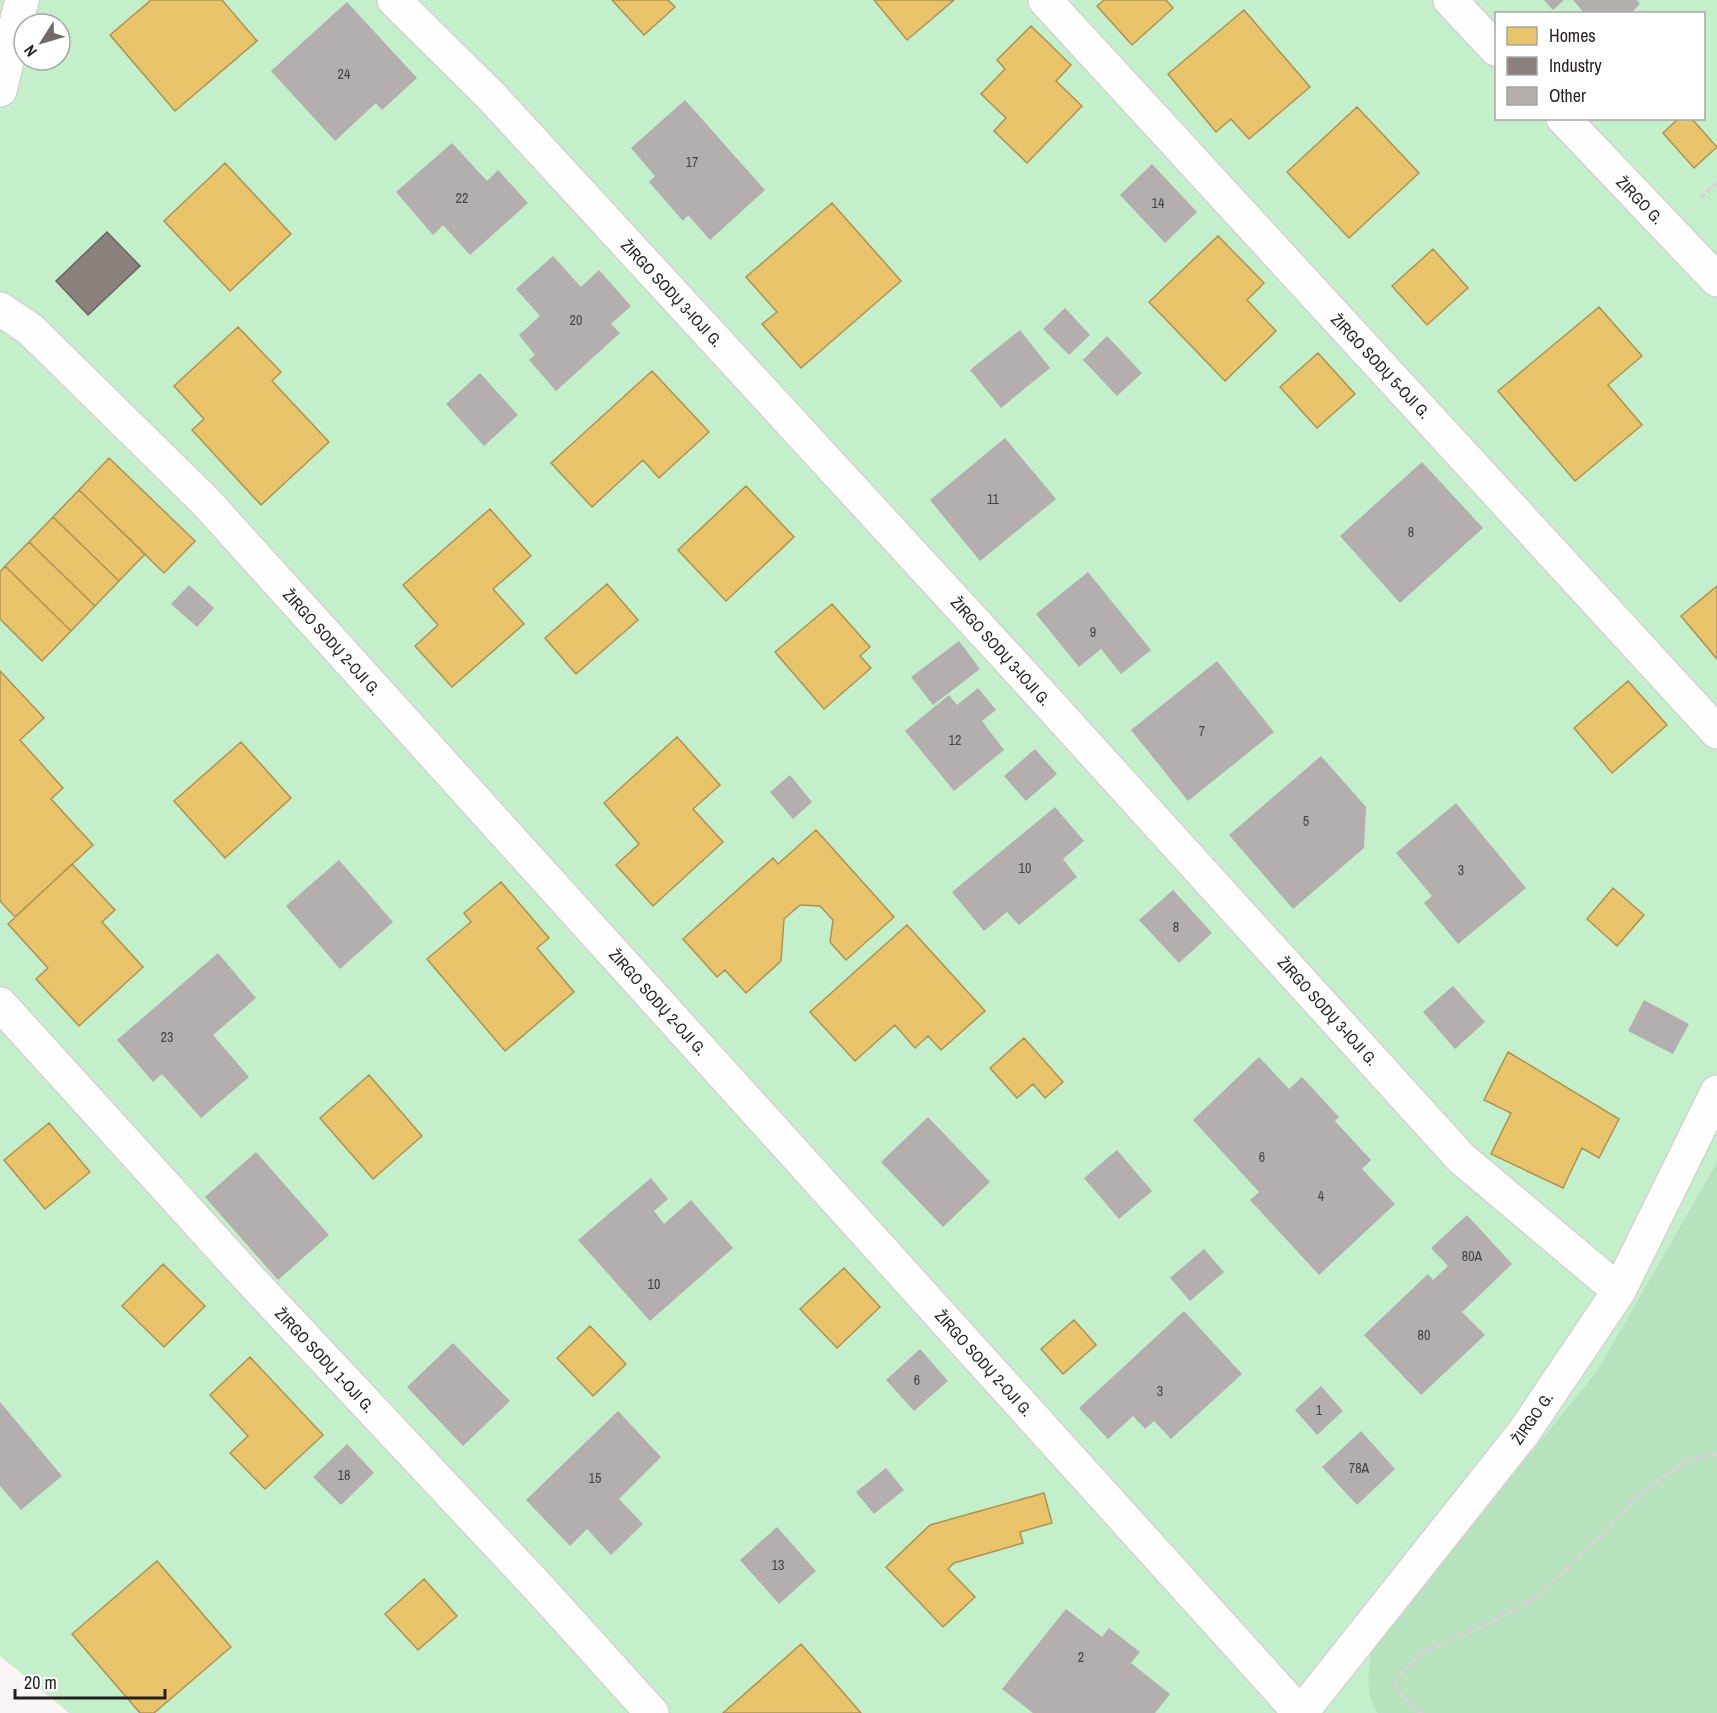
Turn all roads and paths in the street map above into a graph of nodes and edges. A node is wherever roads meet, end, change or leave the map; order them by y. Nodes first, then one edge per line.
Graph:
1 (22, 0) edge
2 (394, 0) edge
3 (1045, 0) edge
4 (1450, 0) edge
5 (1495, 47) edge
6 (0, 90) edge
7 (1565, 120) edge
8 (1717, 280) edge
9 (0, 309) edge
10 (1717, 732) edge
11 (0, 1004) edge
12 (1717, 1092) edge
13 (1619, 1291) junction
14 (1717, 1454) edge
15 (652, 1713) edge
16 (1300, 1713) edge
17 (1423, 1713) edge

1 - 6 street
2 - 13 street, ŽIRGO SODŲ 3-IOJI G.
3 - 10 street, ŽIRGO SODŲ 5-OJI G.
4 - 5 street
7 - 8 street, ŽIRGO G.
9 - 16 street, ŽIRGO SODŲ 2-OJI G.
11 - 15 street, ŽIRGO SODŲ 1-OJI G.
12 - 13 street, ŽIRGO G.
13 - 16 street, ŽIRGO G.
14 - 17 path

